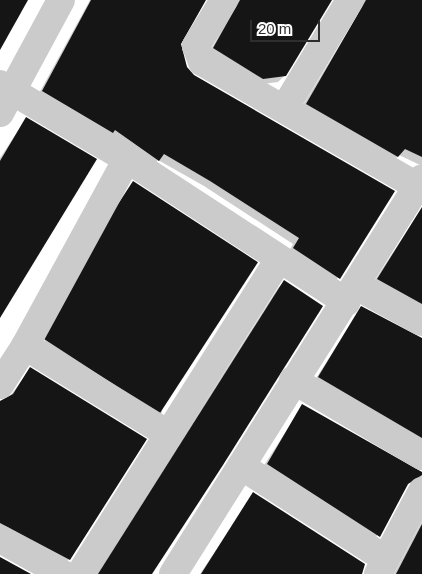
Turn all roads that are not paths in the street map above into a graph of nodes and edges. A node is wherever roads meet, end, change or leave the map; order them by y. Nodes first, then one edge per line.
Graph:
1 (61, 0) edge
2 (224, 0) edge
3 (350, 0) edge
4 (4, 96) edge
5 (284, 109) junction
6 (127, 159) junction
7 (420, 184) edge
8 (279, 259) junction
9 (351, 294) junction
10 (422, 322) edge
11 (25, 346) junction
12 (293, 380) junction
13 (0, 384) edge
14 (168, 434) junction
15 (422, 456) edge
16 (241, 466) junction
17 (422, 491) edge
18 (0, 539) edge
19 (382, 566) edge
20 (64, 574) edge
21 (80, 574) edge
22 (173, 574) edge

1 - 4 street
2 - 5 street
3 - 5 street
4 - 6 street
5 - 7 street
6 - 8 street
6 - 11 street
7 - 9 street
8 - 9 street
8 - 14 street
9 - 10 street
9 - 12 street
11 - 13 street
11 - 14 street
12 - 15 street
12 - 16 street
14 - 21 street
16 - 19 street
16 - 22 street
17 - 19 street
18 - 20 street

